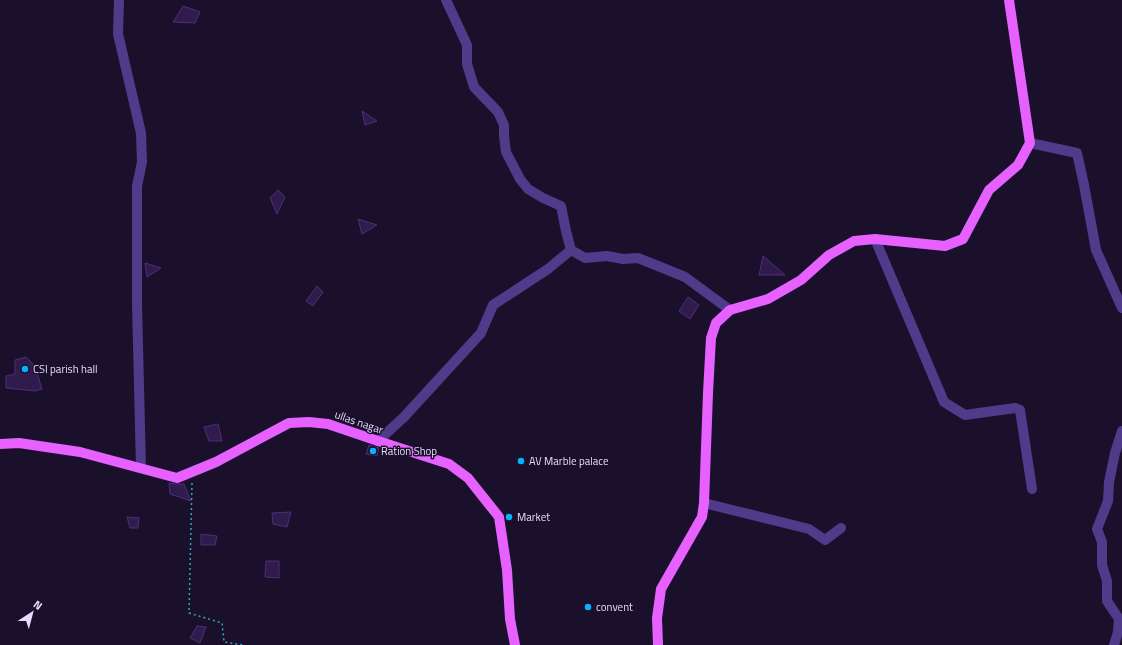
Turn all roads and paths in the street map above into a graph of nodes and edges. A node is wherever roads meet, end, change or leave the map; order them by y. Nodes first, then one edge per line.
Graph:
1 (119, 0) edge
2 (446, 0) edge
3 (1009, 0) edge
4 (1030, 143) junction
5 (875, 239) junction
6 (571, 250) junction
7 (1122, 308) edge
8 (730, 310) junction
9 (1122, 431) edge
10 (378, 441) junction
11 (0, 444) edge
12 (140, 468) junction
13 (192, 479) dead end
14 (1032, 490) dead end
15 (704, 503) junction
16 (841, 528) dead end
17 (244, 645) edge
18 (515, 645) edge
19 (658, 645) edge
20 (1114, 645) edge

1 - 12 street
2 - 6 street
3 - 4 main road
4 - 5 main road
4 - 7 street
5 - 8 main road
5 - 14 street
6 - 8 street
6 - 10 street
8 - 15 main road
9 - 20 street
10 - 12 main road, ullas nagar
10 - 18 main road, ullas nagar
11 - 12 main road, ullas nagar
13 - 17 path
15 - 16 street
15 - 19 main road

